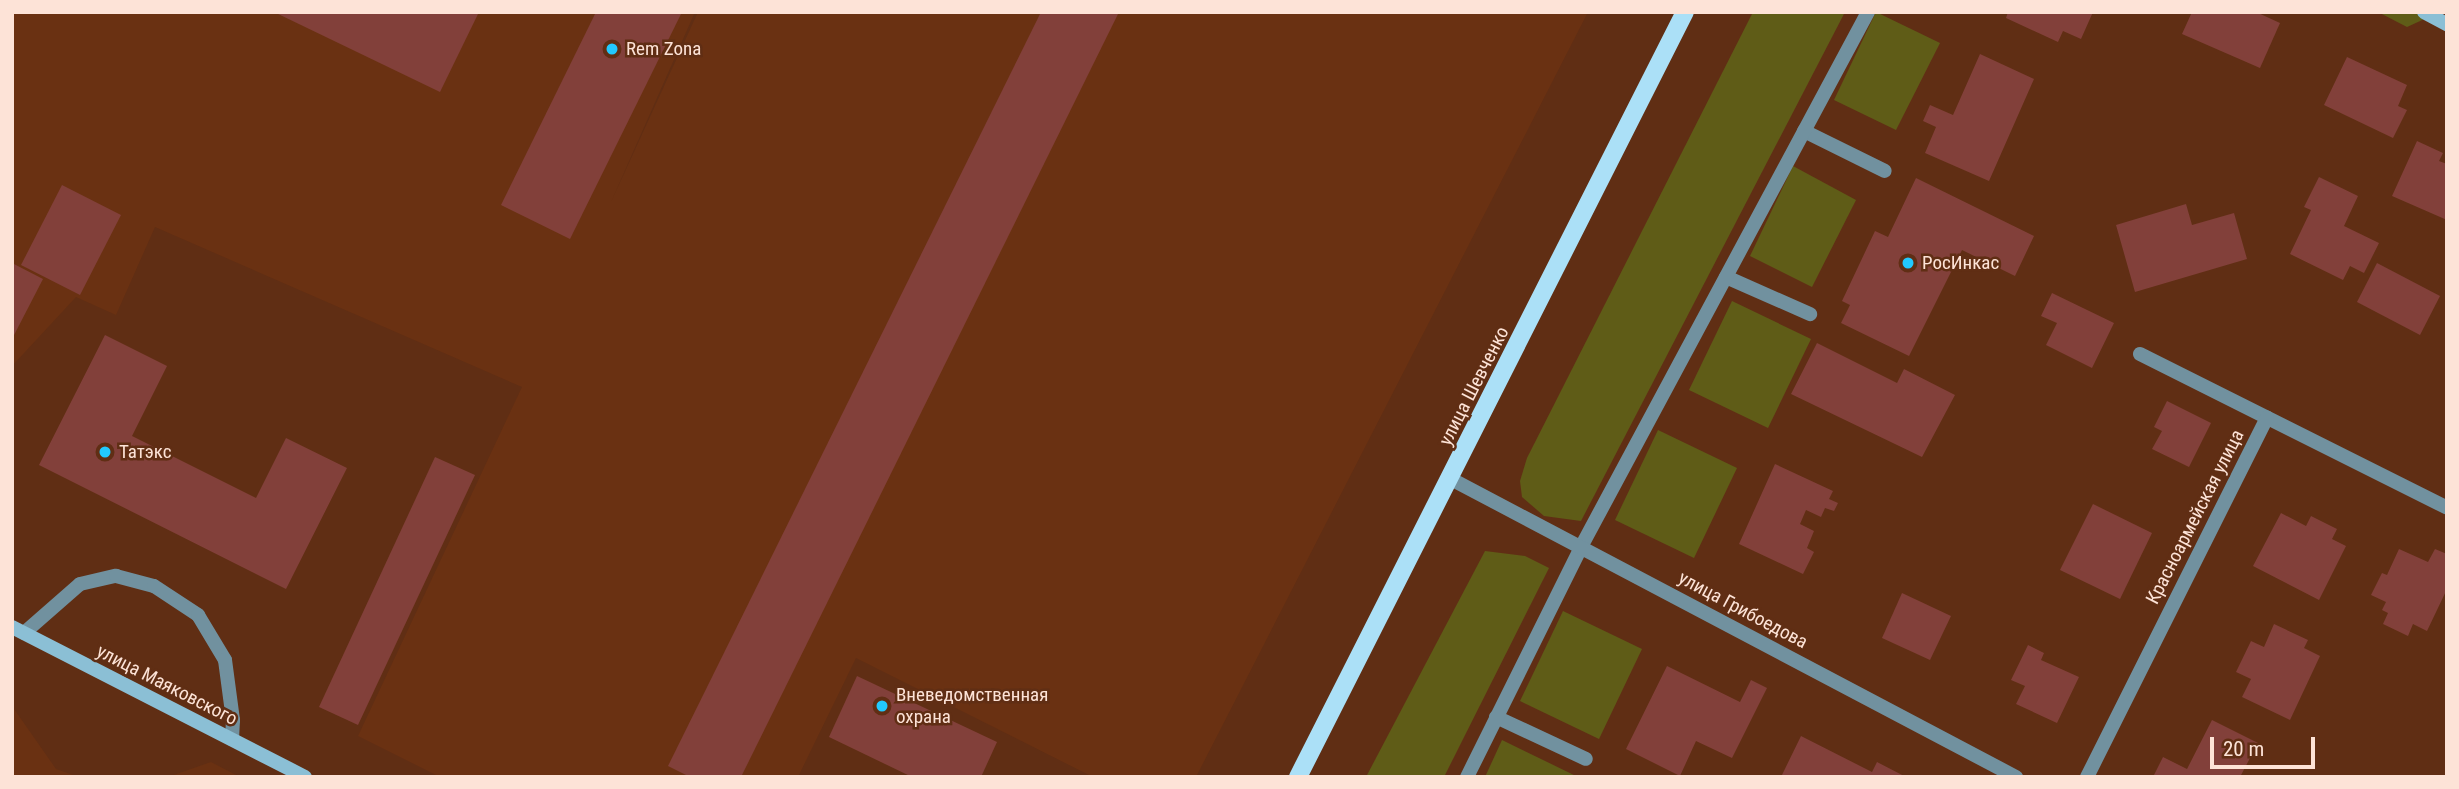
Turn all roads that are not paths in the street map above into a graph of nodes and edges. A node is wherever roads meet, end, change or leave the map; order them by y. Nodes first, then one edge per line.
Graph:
1 (1685, 12) edge
2 (1868, 12) edge
3 (2424, 12) edge
4 (2447, 24) edge
5 (1804, 131) junction
6 (1885, 171) dead end
7 (1726, 277) junction
8 (1810, 314) dead end
9 (2140, 354) dead end
10 (2267, 417) junction
11 (1451, 478) junction
12 (2447, 508) edge
13 (1581, 547) junction
14 (18, 630) edge
15 (1496, 717) junction
16 (232, 739) junction
17 (1586, 759) dead end
18 (304, 777) edge
19 (1298, 777) edge
20 (1467, 777) edge
21 (2016, 777) edge
22 (2087, 777) edge

1 - 11 main road, улица Шевченко
2 - 5 street
3 - 4 street
5 - 6 street
5 - 7 street
7 - 8 street
7 - 13 street
9 - 10 street
10 - 12 street, Красноармейская улица
10 - 22 street, Красноармейская улица
11 - 13 street, улица Грибоедова
11 - 19 main road, улица Шевченко
13 - 15 street
13 - 21 street, улица Грибоедова
14 - 16 street, улица Маяковского
14 - 16 street
15 - 17 street
15 - 20 street
16 - 18 street, улица Маяковского

